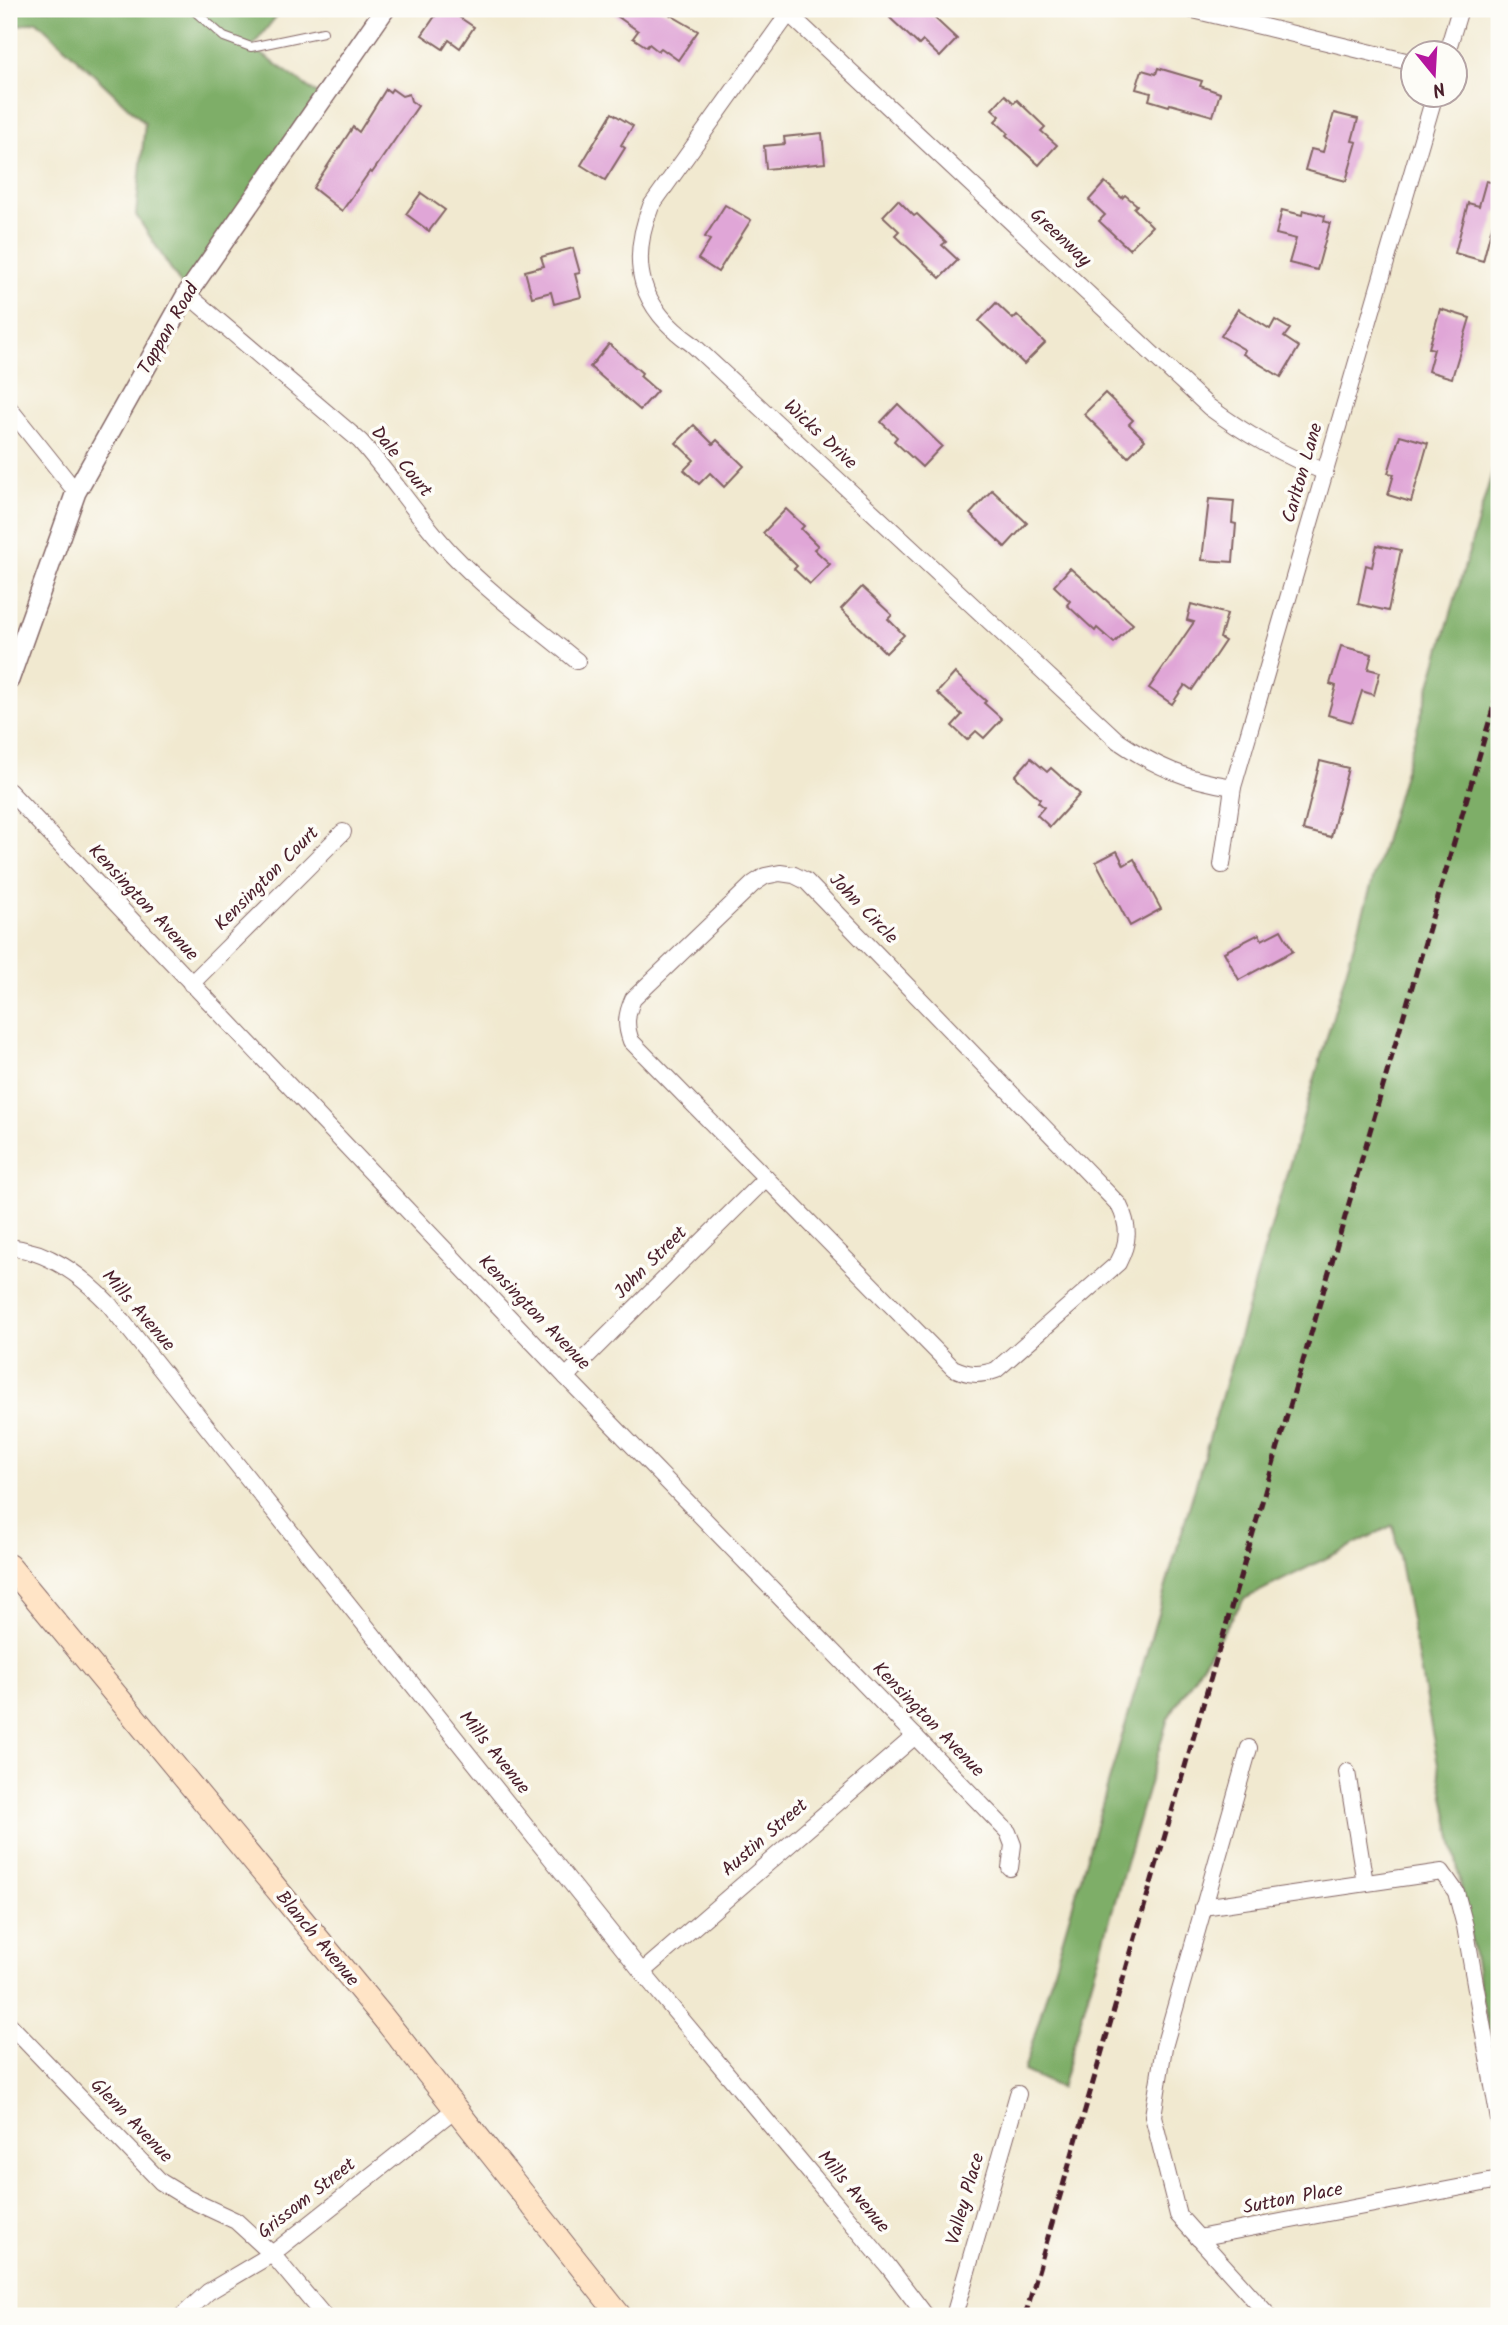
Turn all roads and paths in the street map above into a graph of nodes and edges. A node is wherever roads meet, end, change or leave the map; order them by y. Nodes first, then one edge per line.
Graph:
1 (192, 9) edge
2 (385, 9) edge
3 (1189, 9) edge
4 (1460, 9) edge
5 (787, 11) edge
6 (323, 32) dead end
7 (1451, 38) edge
8 (1400, 59) edge
9 (1431, 108) edge
10 (187, 293) junction
11 (9, 408) edge
12 (1325, 472) junction
13 (76, 492) junction
14 (577, 662) dead end
15 (9, 680) edge
16 (1233, 787) junction
17 (9, 791) edge
18 (343, 832) dead end
19 (1223, 865) dead end
20 (191, 984) junction
21 (766, 1178) junction
22 (9, 1247) edge
23 (566, 1377) junction
24 (9, 1566) edge
25 (915, 1736) junction
26 (1249, 1748) dead end
27 (1347, 1772) dead end
28 (1010, 1868) dead end
29 (1365, 1883) junction
30 (1203, 1907) junction
31 (642, 1972) junction
32 (9, 2024) edge
33 (1018, 2094) dead end
34 (456, 2109) junction
35 (1499, 2120) edge
36 (1499, 2180) edge
37 (1198, 2238) junction
38 (272, 2254) junction
39 (182, 2316) edge
40 (324, 2316) edge
41 (620, 2316) edge
42 (926, 2316) edge
43 (954, 2316) edge
44 (1269, 2316) edge

1 - 6 lane
2 - 10 street, Tappan Road
3 - 8 street
4 - 7 street
5 - 12 street, Greenway
5 - 16 street, Wicks Drive
9 - 12 street, Carlton Lane
10 - 13 street, Tappan Road
10 - 14 street, Dale Court
11 - 13 street
12 - 16 street, Carlton Lane
13 - 15 street, Tappan Road
16 - 19 street, Carlton Lane
17 - 20 street, Kensington Avenue
18 - 20 street, Kensington Court
20 - 23 street, Kensington Avenue
21 - 21 street, John Circle
21 - 23 street, John Street
22 - 31 street, Mills Avenue
23 - 25 street, Kensington Avenue
24 - 34 main road, Blanch Avenue
25 - 28 street, Kensington Avenue
25 - 31 street, Austin Street
26 - 30 street
27 - 29 street
29 - 30 street
29 - 35 street
30 - 37 street
31 - 42 street, Mills Avenue
32 - 38 street, Glenn Avenue
33 - 43 street, Valley Place
34 - 38 street, Grissom Street
34 - 41 main road, Blanch Avenue
36 - 37 street, Sutton Place
37 - 44 street
38 - 39 street, Grissom Street
38 - 40 street, Glenn Avenue

